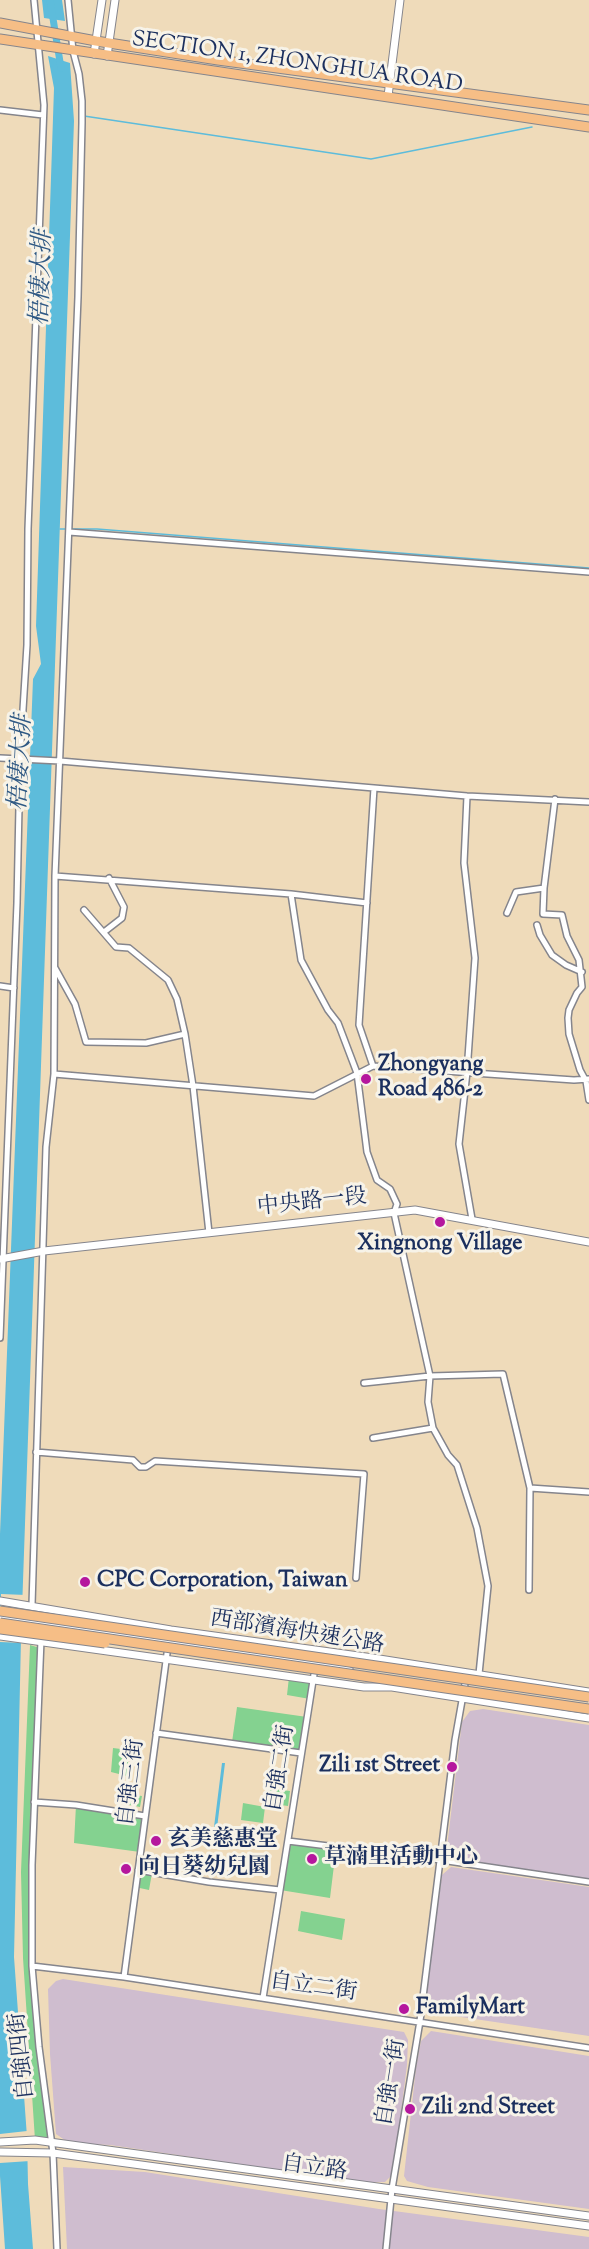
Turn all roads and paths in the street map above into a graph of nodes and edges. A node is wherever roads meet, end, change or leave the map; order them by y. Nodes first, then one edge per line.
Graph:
1 (34, 0) edge
2 (68, 0) edge
3 (102, 0) edge
4 (115, 0) edge
5 (400, 0) edge
6 (0, 23) edge
7 (41, 31) junction
8 (72, 36) junction
9 (0, 39) edge
10 (96, 41) junction
11 (108, 43) junction
12 (42, 46) junction
13 (73, 51) junction
14 (94, 54) junction
15 (107, 56) junction
16 (389, 83) junction
17 (388, 96) junction
18 (0, 110) edge
19 (589, 110) edge
20 (43, 116) junction
21 (589, 127) edge
22 (69, 532) junction
23 (589, 572) edge
24 (0, 758) edge
25 (20, 758) junction
26 (60, 761) junction
27 (374, 788) junction
28 (467, 796) junction
29 (555, 799) junction
30 (589, 802) edge
31 (55, 876) junction
32 (108, 878) junction
33 (544, 888) junction
34 (291, 894) junction
35 (367, 903) junction
36 (84, 910) dead end
37 (507, 913) dead end
38 (537, 925) dead end
39 (104, 932) junction
40 (53, 966) junction
41 (582, 972) junction
42 (0, 986) edge
43 (14, 988) junction
44 (185, 1034) junction
45 (373, 1066) junction
46 (467, 1072) junction
47 (357, 1073) junction
48 (54, 1074) junction
49 (588, 1080) edge
50 (193, 1086) junction
51 (589, 1100) edge
52 (394, 1213) junction
53 (472, 1219) junction
54 (209, 1233) junction
55 (589, 1242) edge
56 (40, 1252) junction
57 (4, 1258) edge
58 (0, 1338) edge
59 (430, 1376) junction
60 (364, 1383) dead end
61 (433, 1428) junction
62 (373, 1438) dead end
63 (36, 1452) junction
64 (530, 1488) junction
65 (589, 1492) edge
66 (356, 1578) dead end
67 (529, 1590) dead end
68 (0, 1601) edge
69 (32, 1605) junction
70 (0, 1606) edge
71 (44, 1607) junction
72 (0, 1611) edge
73 (0, 1616) edge
74 (42, 1622) junction
75 (0, 1623) edge
76 (0, 1629) edge
77 (171, 1630) junction
78 (154, 1632) junction
79 (0, 1636) edge
80 (41, 1640) junction
81 (169, 1641) junction
82 (154, 1645) junction
83 (319, 1652) junction
84 (166, 1660) junction
85 (395, 1661) junction
86 (316, 1663) junction
87 (337, 1666) junction
88 (467, 1672) junction
89 (479, 1674) junction
90 (313, 1680) junction
91 (392, 1687) junction
92 (589, 1692) edge
93 (589, 1697) edge
94 (462, 1699) junction
95 (589, 1709) edge
96 (589, 1718) edge
97 (156, 1733) junction
98 (301, 1753) junction
99 (34, 1802) junction
100 (145, 1816) junction
101 (288, 1841) junction
102 (441, 1860) junction
103 (138, 1870) junction
104 (589, 1882) edge
105 (280, 1890) junction
106 (32, 1966) junction
107 (124, 1977) junction
108 (263, 1998) junction
109 (420, 2021) junction
110 (589, 2048) edge
111 (0, 2142) edge
112 (50, 2143) junction
113 (0, 2152) edge
114 (53, 2153) junction
115 (392, 2189) junction
116 (391, 2199) junction
117 (589, 2216) edge
118 (589, 2226) edge
119 (57, 2249) edge
120 (386, 2249) edge

1 - 7 street
2 - 8 street
3 - 10 street
4 - 11 street
5 - 16 street
6 - 7 main road, SECTION 1, ZHONGHUA ROAD
7 - 8 main road, SECTION 1, ZHONGHUA ROAD
7 - 12 street
8 - 10 main road, SECTION 1, ZHONGHUA ROAD
8 - 13 street
9 - 12 main road, SECTION 1, ZHONGHUA ROAD
10 - 11 main road, SECTION 1, ZHONGHUA ROAD
10 - 14 street
11 - 15 street
11 - 16 main road, SECTION 1, ZHONGHUA ROAD
12 - 13 main road, SECTION 1, ZHONGHUA ROAD
12 - 20 street
13 - 14 main road, SECTION 1, ZHONGHUA ROAD
13 - 22 street
14 - 15 main road, SECTION 1, ZHONGHUA ROAD
15 - 17 main road, SECTION 1, ZHONGHUA ROAD
16 - 17 street
16 - 19 main road, SECTION 1, ZHONGHUA ROAD
17 - 21 main road, SECTION 1, ZHONGHUA ROAD
18 - 20 street
20 - 25 street
22 - 23 street
22 - 26 street
24 - 25 street
25 - 26 street
25 - 43 street
26 - 27 street
26 - 31 street
27 - 28 street
27 - 35 street
28 - 29 street
28 - 46 street
29 - 30 street
29 - 33 street
31 - 32 street
31 - 40 street
32 - 34 street
32 - 39 street
33 - 37 street
33 - 41 street
34 - 35 street
34 - 47 street
35 - 45 street
36 - 39 street
38 - 41 street
39 - 44 street
40 - 44 street
40 - 48 street
41 - 49 street
42 - 43 street
43 - 57 street
44 - 50 street
45 - 46 street
45 - 47 street
46 - 49 street
46 - 53 street
47 - 50 street
47 - 52 street
48 - 50 street
48 - 56 street
49 - 51 street
50 - 54 street
52 - 53 street, 中央路一段
52 - 54 street, 中央路一段
52 - 59 street
53 - 55 street, 中央路一段
54 - 56 street, 中央路一段
56 - 57 street, 中央路一段
56 - 63 street
57 - 58 street
59 - 60 street
59 - 61 street
59 - 64 street
61 - 62 street
61 - 89 street
63 - 66 street
63 - 69 street
64 - 65 street
64 - 67 street
68 - 69 street
69 - 71 street
70 - 78 main road
71 - 74 street, 自強四街
71 - 77 street
72 - 78 main road, 西部濱海快速公路, bridge
73 - 74 street
74 - 80 street, 自強四街
74 - 81 street
75 - 82 main road, 西部濱海快速公路, bridge
76 - 82 main road, bridge
77 - 81 street, 自強三街
77 - 83 street
78 - 93 main road, 西部濱海快速公路, bridge
79 - 80 street
80 - 84 street
80 - 99 street, 自強四街
81 - 84 street, 自強三街
81 - 86 street
82 - 95 main road, 西部濱海快速公路, bridge
83 - 85 street
83 - 86 street, 自強二街
84 - 90 street
84 - 97 street, 自強三街
85 - 87 street
85 - 88 street
86 - 87 street
86 - 90 street, 自強二街
87 - 91 street
88 - 89 street
88 - 94 street, 自強一街
89 - 92 street
90 - 91 street
90 - 98 street, 自強二街
91 - 94 street
94 - 96 street
94 - 102 street, 自強一街
97 - 98 street
97 - 100 street, 自強三街
98 - 101 street, 自強二街
99 - 100 street
99 - 106 street, 自強四街
100 - 103 street, 自強三街
101 - 102 street
101 - 105 street, 自強二街
102 - 104 street
102 - 109 street, 自強一街
103 - 105 street
103 - 107 street, 自強三街
105 - 108 street, 自強二街
106 - 107 street, 自立二街
106 - 112 street, 自強四街
107 - 108 street, 自立二街
108 - 109 street, 自立二街
109 - 110 street, 自立二街
109 - 115 street, 自強一街
111 - 112 street, 自立路
112 - 114 street, 自強四街
112 - 115 street, 自立路
113 - 114 street, 自立路
114 - 116 street, 自立路
114 - 119 street, 自強四街
115 - 116 street, 自強一街
115 - 117 street, 自立路
116 - 118 street, 自立路
116 - 120 street, 自強一街

